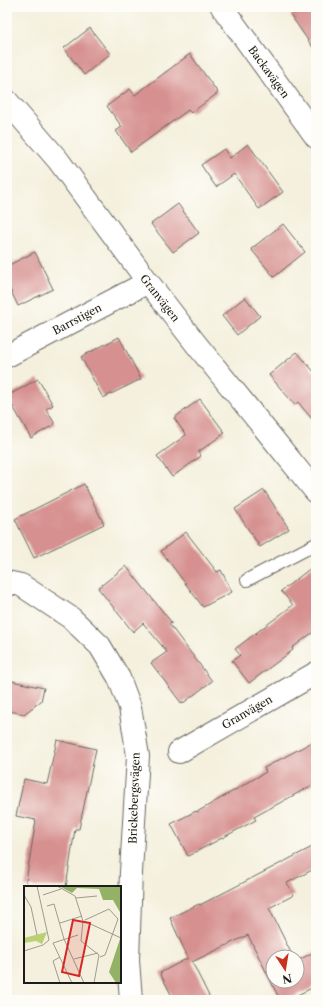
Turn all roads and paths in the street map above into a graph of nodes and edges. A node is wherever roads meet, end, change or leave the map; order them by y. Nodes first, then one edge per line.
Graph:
1 (222, 7) edge
2 (7, 101) edge
3 (316, 137) edge
4 (148, 282) junction
5 (7, 356) edge
6 (316, 492) edge
7 (316, 544) edge
8 (247, 580) dead end
9 (7, 582) edge
10 (316, 673) edge
11 (179, 752) dead end
12 (130, 1000) edge

1 - 3 street, Backavägen
2 - 4 street, Granvägen
4 - 5 street, Barrstigen
4 - 6 street, Granvägen
7 - 8 lane
9 - 12 street, Brickebergsvägen
10 - 11 street, Granvägen

